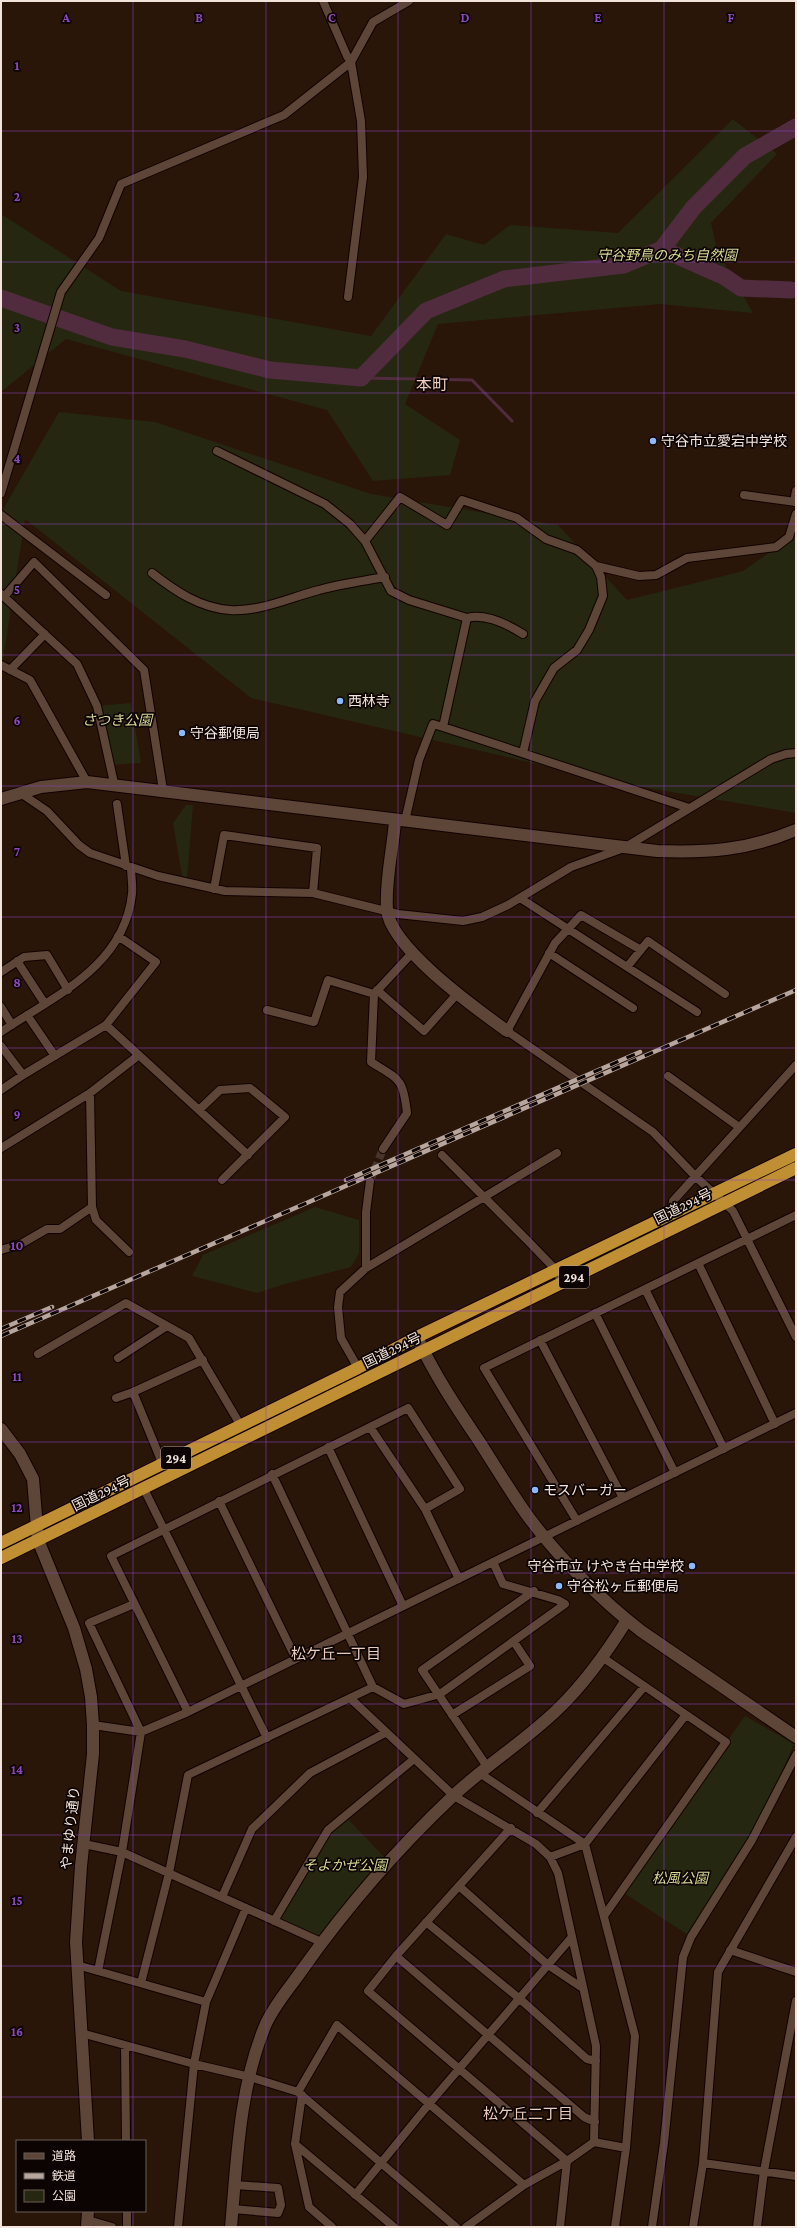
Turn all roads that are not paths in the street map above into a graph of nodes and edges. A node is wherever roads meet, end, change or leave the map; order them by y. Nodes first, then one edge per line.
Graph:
1 (323, 1) edge
2 (409, 1) edge
3 (351, 62) junction
4 (348, 297) dead end
5 (217, 451) dead end
6 (796, 491) edge
7 (1, 493) edge
8 (744, 495) dead end
9 (795, 502) edge
10 (796, 514) edge
11 (1, 515) edge
12 (365, 541) junction
13 (596, 566) junction
14 (152, 573) dead end
15 (385, 577) junction
16 (106, 594) dead end
17 (2, 595) edge
18 (467, 618) junction
19 (45, 634) junction
20 (523, 634) dead end
21 (1, 665) edge
22 (10, 670) junction
23 (443, 727) junction
24 (523, 753) junction
25 (796, 753) edge
26 (87, 782) junction
27 (114, 783) dead end
28 (163, 790) junction
29 (19, 792) junction
30 (1, 799) edge
31 (117, 804) dead end
32 (689, 808) junction
33 (400, 821) junction
34 (796, 830) edge
35 (783, 835) junction
36 (796, 838) edge
37 (624, 848) junction
38 (128, 866) junction
39 (214, 889) junction
40 (313, 893) junction
41 (520, 898) junction
42 (387, 910) junction
43 (568, 930) junction
44 (118, 936) junction
45 (641, 950) junction
46 (413, 952) junction
47 (549, 954) junction
48 (17, 961) junction
49 (627, 968) junction
50 (1, 972) edge
51 (68, 990) junction
52 (376, 992) junction
53 (457, 994) junction
54 (725, 994) dead end
55 (45, 1004) junction
56 (1, 1007) edge
57 (633, 1008) dead end
58 (267, 1010) dead end
59 (697, 1012) dead end
60 (27, 1015) junction
61 (12, 1025) junction
62 (106, 1025) junction
63 (507, 1031) junction
64 (1, 1032) edge
65 (1, 1046) edge
66 (139, 1055) junction
67 (55, 1056) junction
68 (796, 1064) edge
69 (23, 1075) junction
70 (668, 1076) dead end
71 (1, 1090) edge
72 (90, 1094) junction
73 (198, 1110) junction
74 (739, 1128) junction
75 (1, 1148) edge
76 (383, 1149) tunnel mouth
77 (557, 1153) dead end
78 (796, 1154) edge
79 (248, 1155) junction
80 (442, 1155) dead end
81 (796, 1168) edge
82 (696, 1177) junction
83 (222, 1180) dead end
84 (370, 1180) tunnel mouth
85 (713, 1193) junction
86 (485, 1198) junction
87 (725, 1202) junction
88 (92, 1207) junction
89 (671, 1214) junction
90 (796, 1215) edge
91 (748, 1238) junction
92 (1, 1250) edge
93 (129, 1252) dead end
94 (698, 1263) junction
95 (366, 1268) junction
96 (556, 1270) junction
97 (562, 1283) junction
98 (645, 1289) junction
99 (595, 1313) junction
100 (167, 1326) junction
101 (417, 1337) junction
102 (796, 1337) edge
103 (540, 1340) junction
104 (424, 1351) junction
105 (38, 1354) dead end
106 (118, 1358) dead end
107 (203, 1360) junction
108 (358, 1368) junction
109 (133, 1392) junction
110 (116, 1398) dead end
111 (796, 1413) edge
112 (775, 1424) junction
113 (241, 1426) junction
114 (370, 1427) junction
115 (1, 1429) edge
116 (328, 1447) junction
117 (724, 1449) junction
118 (163, 1465) junction
119 (675, 1473) junction
120 (272, 1474) junction
121 (144, 1489) junction
122 (623, 1498) junction
123 (219, 1501) junction
124 (425, 1509) junction
125 (577, 1521) junction
126 (37, 1527) junction
127 (164, 1529) junction
128 (545, 1537) junction
129 (38, 1540) junction
130 (1, 1543) edge
131 (1, 1558) edge
132 (493, 1562) junction
133 (459, 1579) junction
134 (534, 1592) junction
135 (134, 1604) junction
136 (403, 1606) junction
137 (627, 1620) junction
138 (348, 1633) junction
139 (514, 1642) junction
140 (602, 1657) junction
141 (296, 1659) junction
142 (241, 1686) junction
143 (373, 1687) junction
144 (644, 1687) junction
145 (438, 1694) junction
146 (350, 1698) junction
147 (188, 1712) junction
148 (452, 1715) junction
149 (686, 1716) junction
150 (93, 1725) junction
151 (141, 1732) junction
152 (385, 1732) junction
153 (796, 1737) edge
154 (267, 1738) junction
155 (795, 1756) edge
156 (414, 1759) junction
157 (484, 1771) junction
158 (454, 1796) junction
159 (537, 1812) junction
160 (510, 1828) junction
161 (796, 1837) edge
162 (84, 1844) junction
163 (585, 1844) junction
164 (122, 1852) junction
165 (550, 1857) junction
166 (169, 1873) junction
167 (459, 1886) junction
168 (222, 1897) junction
169 (246, 1908) junction
170 (604, 1916) junction
171 (274, 1921) junction
172 (426, 1922) junction
173 (571, 1938) junction
174 (321, 1942) junction
175 (730, 1950) junction
176 (396, 1956) junction
177 (77, 1965) junction
178 (548, 1965) junction
179 (98, 1971) junction
180 (796, 1972) edge
181 (141, 1982) junction
182 (581, 1987) junction
183 (520, 1999) junction
184 (796, 2001) edge
185 (206, 2002) junction
186 (81, 2033) junction
187 (489, 2036) junction
188 (125, 2045) junction
189 (596, 2061) junction
190 (194, 2064) junction
191 (460, 2070) junction
192 (250, 2077) junction
193 (300, 2094) junction
194 (429, 2104) junction
195 (595, 2122) junction
196 (88, 2140) edge
197 (126, 2140) edge
198 (594, 2142) junction
199 (296, 2144) junction
200 (626, 2148) junction
201 (380, 2162) junction
202 (567, 2162) junction
203 (704, 2163) junction
204 (764, 2172) junction
205 (796, 2176) edge
206 (524, 2184) junction
207 (235, 2185) junction
208 (355, 2194) junction
209 (233, 2209) junction
210 (127, 2212) edge
211 (88, 2219) edge
212 (112, 2227) edge
213 (127, 2227) edge
214 (178, 2227) edge
215 (231, 2227) edge
216 (332, 2227) edge
217 (394, 2227) edge
218 (456, 2227) edge
219 (466, 2227) edge
220 (560, 2227) edge
221 (616, 2227) edge
222 (652, 2227) edge
223 (693, 2227) edge
224 (758, 2227) edge

1 - 3 street
2 - 3 street
3 - 4 street
3 - 7 street
5 - 12 street
6 - 9 street
8 - 9 street
10 - 13 street
11 - 16 street
12 - 13 street
12 - 15 street
13 - 24 street
14 - 15 street
15 - 18 street
17 - 19 street
17 - 28 street
18 - 20 street
18 - 23 street
19 - 22 street
19 - 27 street
21 - 22 street
22 - 26 street
23 - 24 street
23 - 33 street
24 - 32 street
25 - 32 street
26 - 28 street
26 - 29 street
28 - 33 street
29 - 30 street
29 - 38 street
31 - 38 street
32 - 37 street
33 - 37 street
33 - 42 street
34 - 35 street
35 - 36 street
35 - 37 street
37 - 41 street
38 - 39 street
38 - 44 street
39 - 40 street
39 - 40 street
40 - 42 street
41 - 42 street
41 - 43 street
42 - 46 street
43 - 45 street
43 - 47 street
43 - 49 street
44 - 51 street
44 - 62 street
45 - 49 street
45 - 54 street
46 - 52 street
46 - 53 street
47 - 57 street
47 - 63 street
48 - 50 street
48 - 51 street
48 - 55 street
49 - 59 street
51 - 55 street
52 - 53 street
52 - 58 street
52 - 76 street
53 - 63 street
55 - 60 street
56 - 61 street
60 - 61 street
60 - 67 street
61 - 64 street
62 - 66 street
62 - 67 street
63 - 82 street
65 - 69 street
66 - 72 street
66 - 73 street
67 - 69 street
68 - 74 street
69 - 71 street
70 - 74 street
72 - 75 street
72 - 88 street
73 - 79 street
73 - 79 street
74 - 82 street
77 - 86 street
78 - 85 highway, 国道294号 / 294
79 - 83 street
80 - 86 street
81 - 87 highway, 国道294号 / 294
82 - 85 street
82 - 89 street
84 - 95 street
85 - 87 street
85 - 89 highway, 国道294号 / 294
86 - 95 street
86 - 96 street
87 - 91 street
87 - 97 highway, 国道294号 / 294
88 - 92 street
88 - 93 street
89 - 96 highway, 国道294号 / 294
90 - 91 street
91 - 94 street
91 - 102 street
94 - 98 street
94 - 112 street
95 - 108 street
96 - 97 street
96 - 101 highway, 国道294号 / 294
97 - 104 highway, 国道294号 / 294
98 - 99 street
98 - 117 street
99 - 103 street
99 - 119 street
100 - 105 street
100 - 106 street
100 - 107 street
101 - 104 street
101 - 108 highway, 国道294号 / 294
103 - 122 street
103 - 125 street
104 - 121 highway, 国道294号 / 294
104 - 128 street
107 - 109 street
107 - 113 street
108 - 113 highway, 国道294号 / 294
109 - 110 street
109 - 118 street
111 - 112 street
112 - 117 street
113 - 118 highway, 国道294号 / 294
114 - 116 street
114 - 124 street
114 - 124 street
115 - 126 street, やまゆり通り
116 - 120 street
116 - 136 street
117 - 119 street
118 - 126 highway, 国道294号 / 294
119 - 122 street
120 - 123 street
120 - 138 street
121 - 127 street
121 - 129 highway, 国道294号 / 294
122 - 125 street
123 - 127 street
123 - 141 street
124 - 133 street
125 - 128 street
126 - 129 street, やまゆり通り
126 - 130 highway, 国道294号 / 294
127 - 135 street
127 - 142 street
128 - 132 street
128 - 137 street
129 - 131 highway, 国道294号 / 294
129 - 150 street, やまゆり通り
132 - 133 street
132 - 134 street
133 - 136 street
134 - 139 street
134 - 145 street
135 - 147 street
135 - 151 street
136 - 138 street
137 - 140 street
137 - 153 street
138 - 141 street
138 - 143 street
139 - 145 street
139 - 148 street
140 - 144 street
140 - 157 street
141 - 142 street
142 - 147 street
142 - 154 street
143 - 145 street
143 - 146 street
144 - 149 street
144 - 159 street
145 - 148 street
146 - 152 street
146 - 154 street
147 - 151 street
148 - 157 street
149 - 163 street
149 - 170 street
150 - 151 street
150 - 162 street, やまゆり通り
151 - 164 street
152 - 156 street
152 - 168 street
154 - 166 street
155 - 222 street
156 - 158 street
156 - 171 street
157 - 158 street
157 - 159 street
158 - 160 street
158 - 174 street
159 - 163 street
160 - 165 street
160 - 167 street
161 - 175 street
162 - 164 street
162 - 177 street, やまゆり通り
163 - 165 street
163 - 170 street
164 - 166 street
164 - 179 street
165 - 173 street
166 - 168 street
166 - 181 street
167 - 172 street
167 - 178 street
168 - 169 street
169 - 171 street
169 - 185 street
170 - 200 street
171 - 174 street
172 - 176 street
172 - 183 street
173 - 178 street
173 - 182 street
174 - 192 street
175 - 180 street
175 - 203 street
176 - 187 street
176 - 191 street
177 - 179 street
177 - 186 street, やまゆり通り
178 - 182 street
178 - 183 street
179 - 181 street
181 - 185 street
182 - 189 street
183 - 187 street
183 - 189 street
184 - 204 street
185 - 190 street
186 - 188 street
186 - 196 street, やまゆり通り
187 - 191 street
187 - 195 street
188 - 190 street
188 - 197 street
189 - 195 street
190 - 192 street
190 - 214 street
191 - 194 street
191 - 202 street
192 - 193 street
192 - 207 street
193 - 194 street
193 - 199 street
193 - 201 street
194 - 201 street
194 - 206 street
195 - 198 street
198 - 200 street
198 - 202 street
199 - 208 street
199 - 216 street
200 - 221 street
201 - 208 street
201 - 218 street
202 - 206 street
202 - 220 street
203 - 204 street
203 - 223 street
204 - 205 street
204 - 224 street
206 - 219 street
207 - 209 street
207 - 209 street
208 - 217 street
209 - 215 street
210 - 213 street
211 - 212 street

